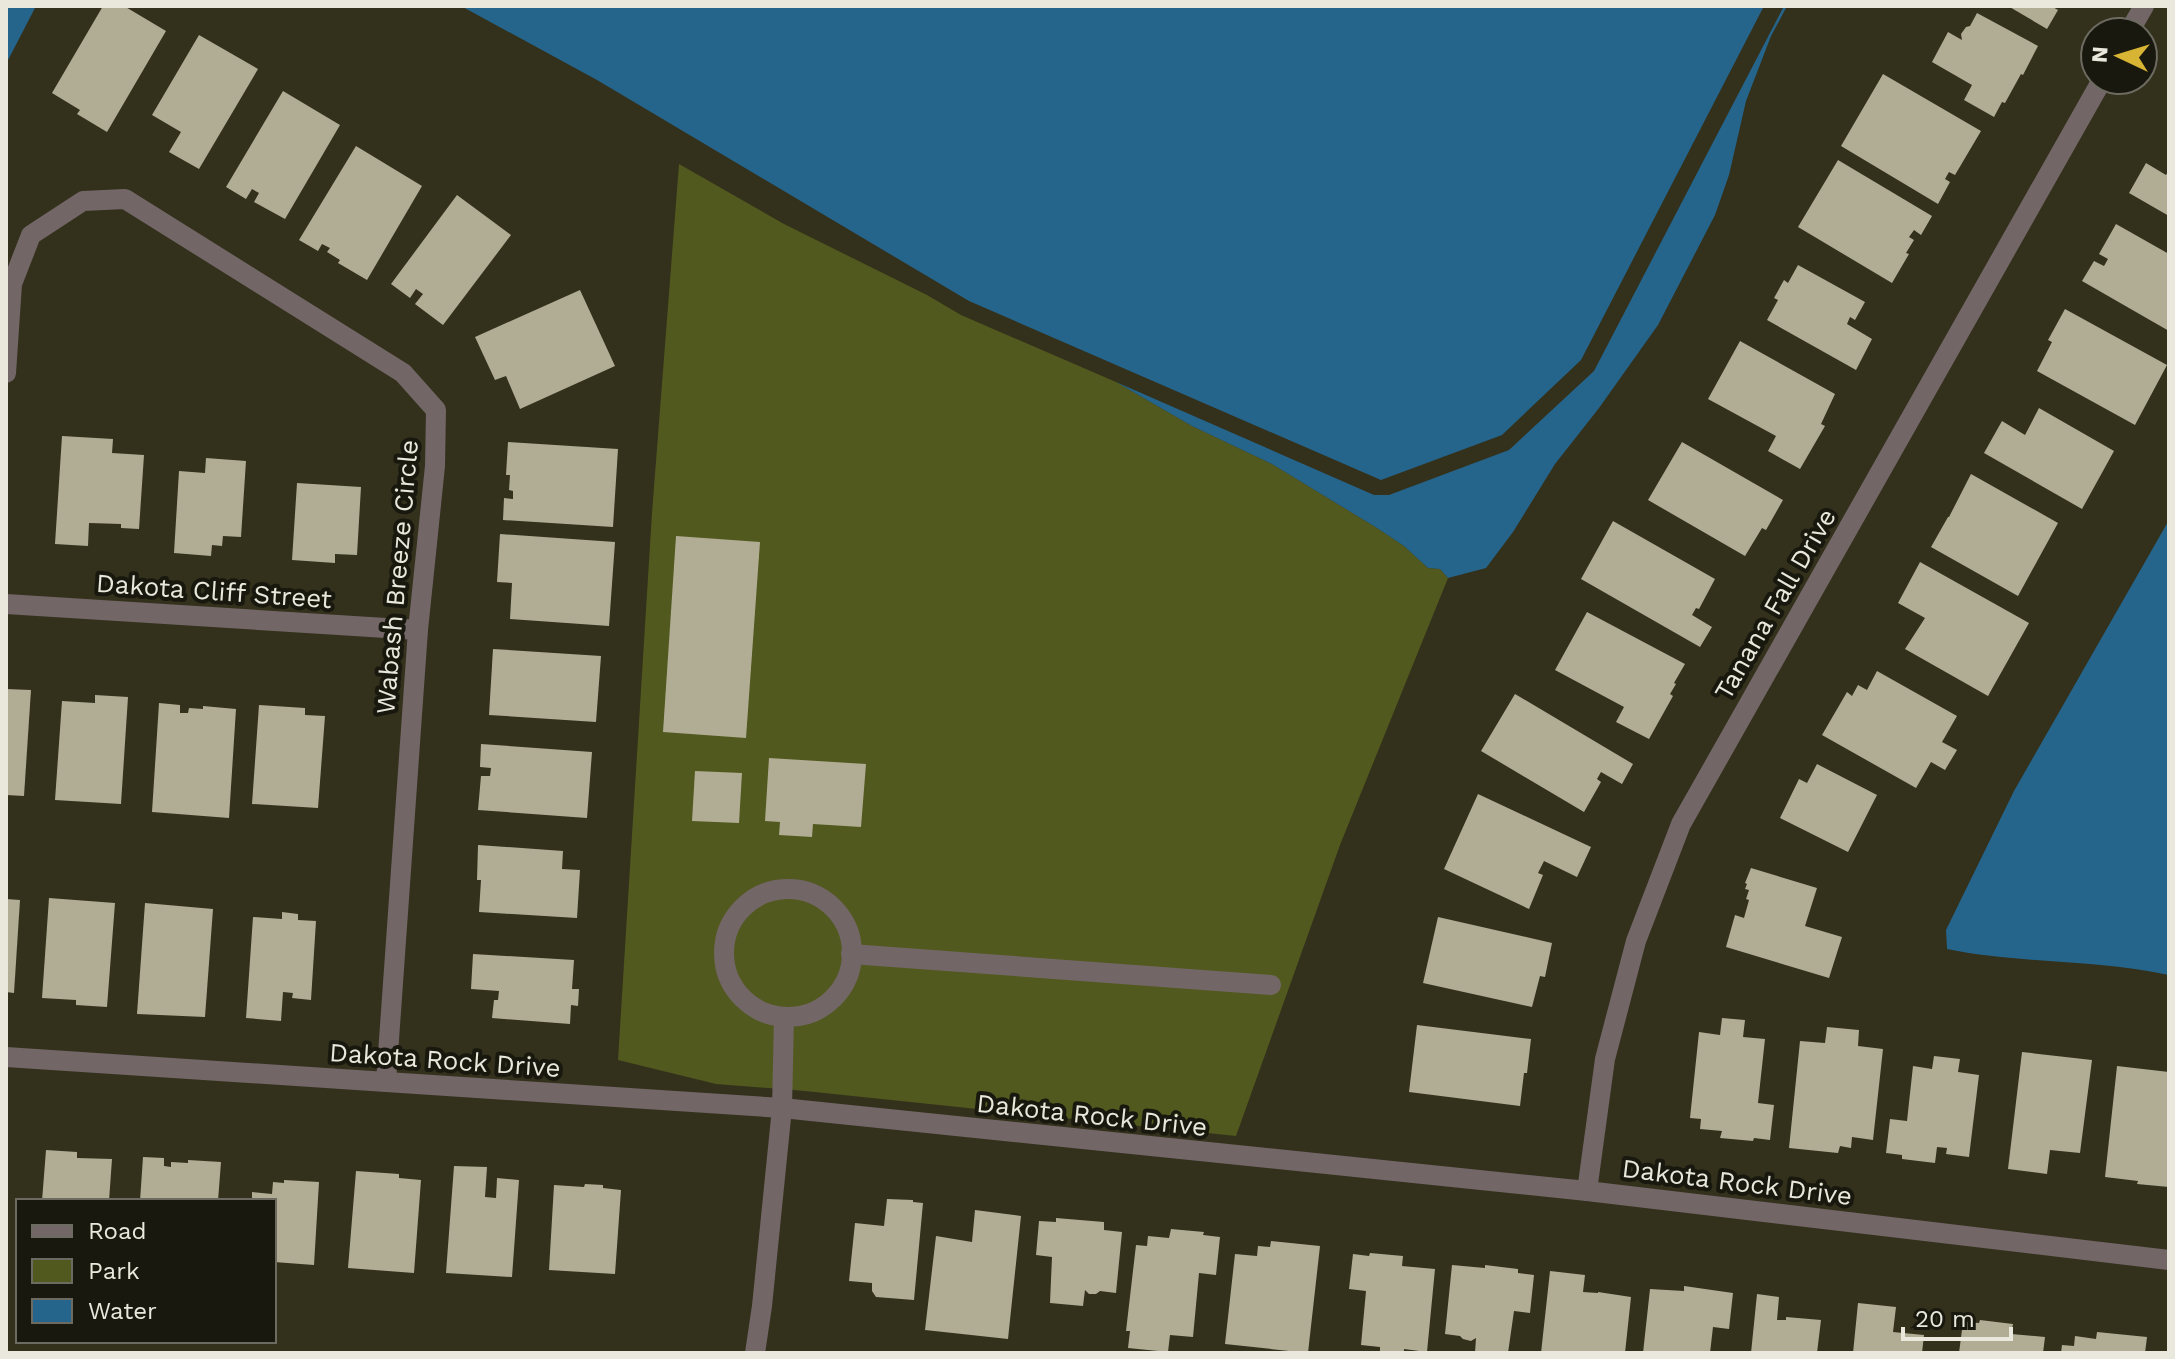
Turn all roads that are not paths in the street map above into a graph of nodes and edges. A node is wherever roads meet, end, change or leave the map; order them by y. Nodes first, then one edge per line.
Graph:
1 (2093, 96) edge
2 (6, 373) edge
3 (6, 604) edge
4 (418, 630) junction
5 (851, 954) junction
6 (1271, 985) dead end
7 (784, 1017) junction
8 (6, 1057) edge
9 (386, 1082) junction
10 (782, 1108) junction
11 (1587, 1191) junction
12 (2169, 1260) edge
13 (755, 1353) edge

1 - 11 street, Tanana Fall Drive
2 - 4 street, Wabash Breeze Circle
3 - 4 street, Dakota Cliff Street
4 - 9 street, Wabash Breeze Circle
5 - 6 street
5 - 7 street
5 - 7 street
7 - 10 street
8 - 9 street, Dakota Rock Drive
9 - 10 street, Dakota Rock Drive
10 - 11 street, Dakota Rock Drive
10 - 13 street
11 - 12 street, Dakota Rock Drive

